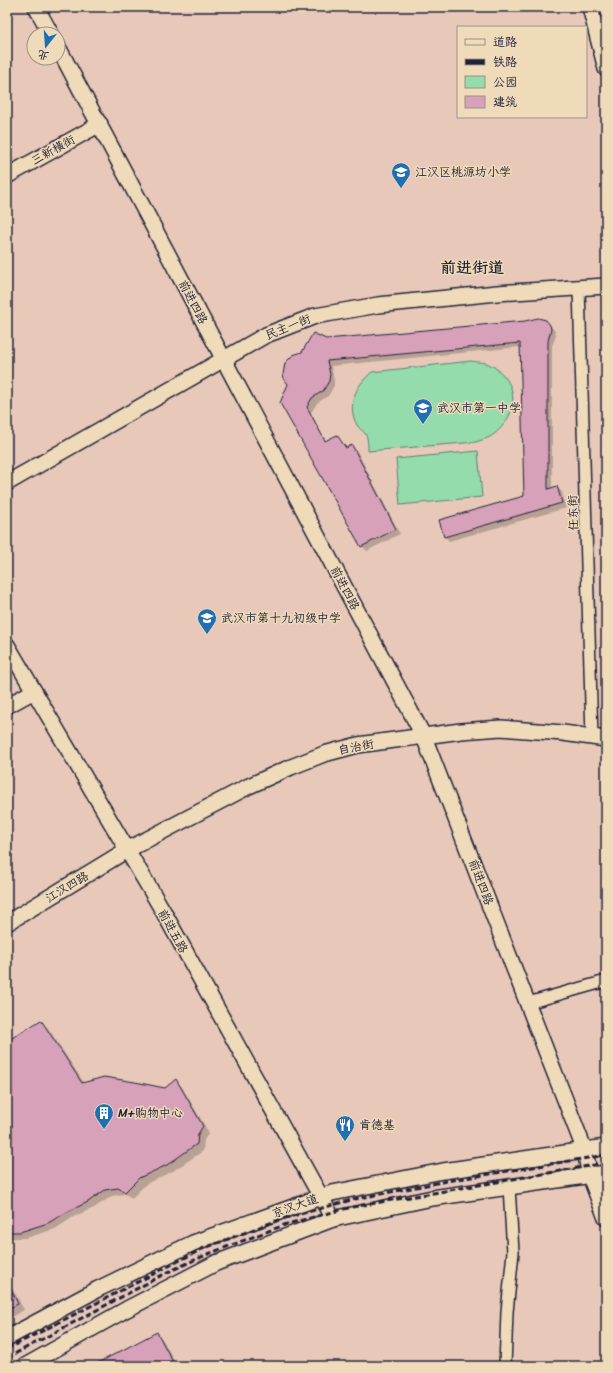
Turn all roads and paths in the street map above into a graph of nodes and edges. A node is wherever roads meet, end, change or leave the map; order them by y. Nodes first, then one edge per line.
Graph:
1 (36, 7) edge
2 (590, 7) edge
3 (47, 26) edge
4 (66, 62) edge
5 (606, 69) edge
6 (100, 124) junction
7 (7, 176) edge
8 (606, 286) edge
9 (579, 288) junction
10 (223, 360) junction
11 (7, 483) edge
12 (7, 645) edge
13 (34, 691) junction
14 (7, 706) edge
15 (424, 737) junction
16 (599, 738) edge
17 (127, 850) junction
18 (7, 923) edge
19 (606, 981) edge
20 (528, 1003) junction
21 (606, 1147) edge
22 (585, 1151) junction
23 (606, 1173) edge
24 (590, 1176) junction
25 (509, 1187) junction
26 (321, 1197) junction
27 (606, 1218) edge
28 (333, 1219) junction
29 (7, 1338) edge
30 (25, 1366) edge
31 (505, 1366) edge

1 - 3 main road
2 - 5 main road
4 - 6 main road, 前进四路
6 - 7 main road, 三新横街
6 - 10 main road, 前进四路
8 - 9 main road, 民主一街
9 - 10 main road, 民主一街
9 - 16 street, 任东街
10 - 11 main road, 民主一街
10 - 15 main road, 前进四路
12 - 13 main road, 前进五路
13 - 14 main road
13 - 17 main road, 前进五路
15 - 16 main road, 自治街
15 - 17 main road, 自治街
15 - 20 main road, 前进四路
17 - 18 main road, 江汉四路
17 - 26 main road, 前进五路
19 - 20 street
20 - 22 main road, 前进四路
21 - 22 main road, 京汉大道
22 - 24 main road, 前进四路
22 - 26 main road, 京汉大道
23 - 24 main road
24 - 25 main road
24 - 27 main road, 前进四路
25 - 28 main road
25 - 31 street
26 - 28 main road, 前进五路
26 - 29 main road, 京汉大道
28 - 30 main road

